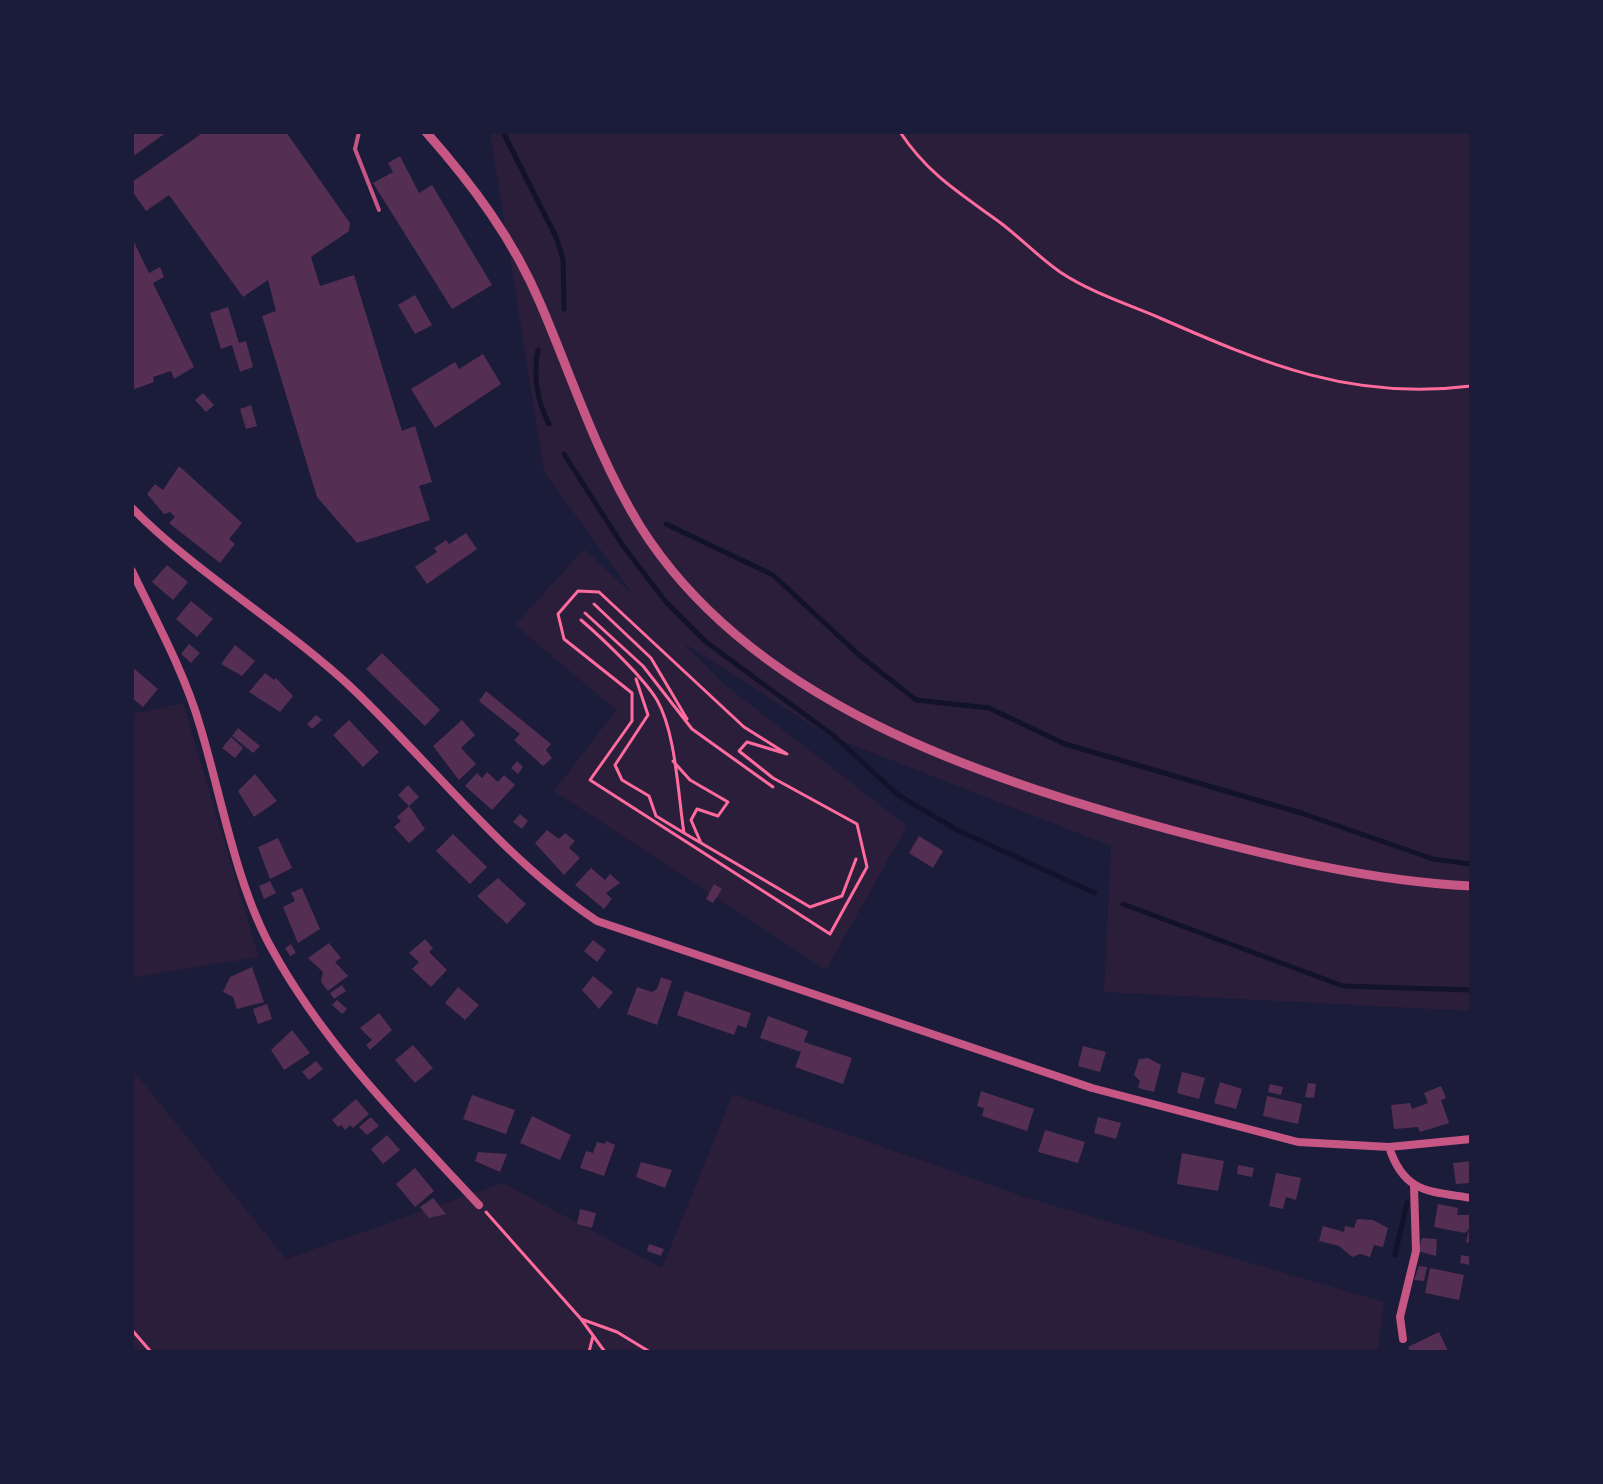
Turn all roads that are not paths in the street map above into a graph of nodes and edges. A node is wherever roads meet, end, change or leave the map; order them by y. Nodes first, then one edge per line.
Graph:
1 (359, 132) edge
2 (426, 132) edge
3 (379, 210) dead end
4 (133, 511) edge
5 (132, 571) edge
6 (1471, 886) edge
7 (1471, 1139) edge
8 (1389, 1147) junction
9 (1414, 1186) junction
10 (1471, 1198) edge
11 (479, 1205) road end
12 (1403, 1339) dead end

1 - 3 lane
2 - 6 street
4 - 8 street
5 - 11 street
7 - 8 street
8 - 9 street
9 - 10 street
9 - 12 street

